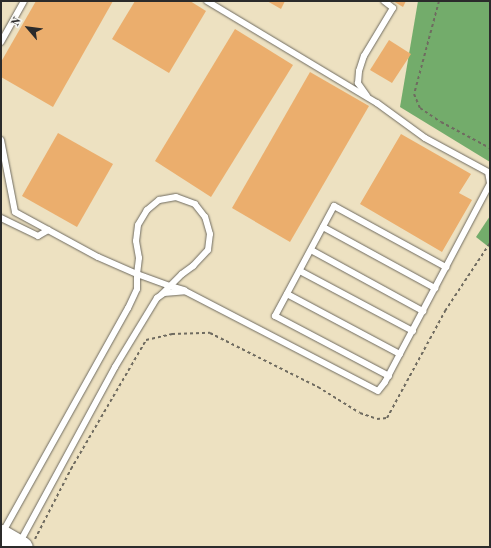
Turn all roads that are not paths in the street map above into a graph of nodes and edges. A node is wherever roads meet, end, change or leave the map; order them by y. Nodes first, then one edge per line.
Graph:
1 (24, 1) edge
2 (207, 1) edge
3 (384, 1) edge
4 (3, 34) edge
5 (1, 42) edge
6 (369, 98) junction
7 (1, 140) edge
8 (490, 183) edge
9 (1, 218) edge
10 (323, 227) junction
11 (48, 230) junction
12 (311, 250) junction
13 (446, 266) junction
14 (300, 271) junction
15 (137, 274) junction
16 (170, 286) junction
17 (435, 288) junction
18 (185, 291) junction
19 (287, 294) junction
20 (157, 298) junction
21 (423, 311) junction
22 (412, 331) junction
23 (400, 354) junction
24 (389, 376) junction
25 (15, 541) edge

1 - 4 lane
2 - 6 lane
3 - 6 lane
4 - 5 lane
6 - 8 lane
7 - 11 lane
8 - 13 lane
9 - 11 lane
10 - 12 lane
10 - 13 lane
10 - 17 lane
11 - 15 lane
12 - 14 lane
12 - 21 lane
13 - 17 lane
14 - 19 lane
14 - 22 lane
15 - 16 lane
15 - 16 lane
15 - 25 lane
16 - 18 lane
16 - 20 lane
17 - 21 lane
18 - 20 lane
18 - 24 lane
19 - 23 lane
19 - 24 lane
20 - 25 lane
21 - 22 lane
22 - 23 lane
23 - 24 lane

